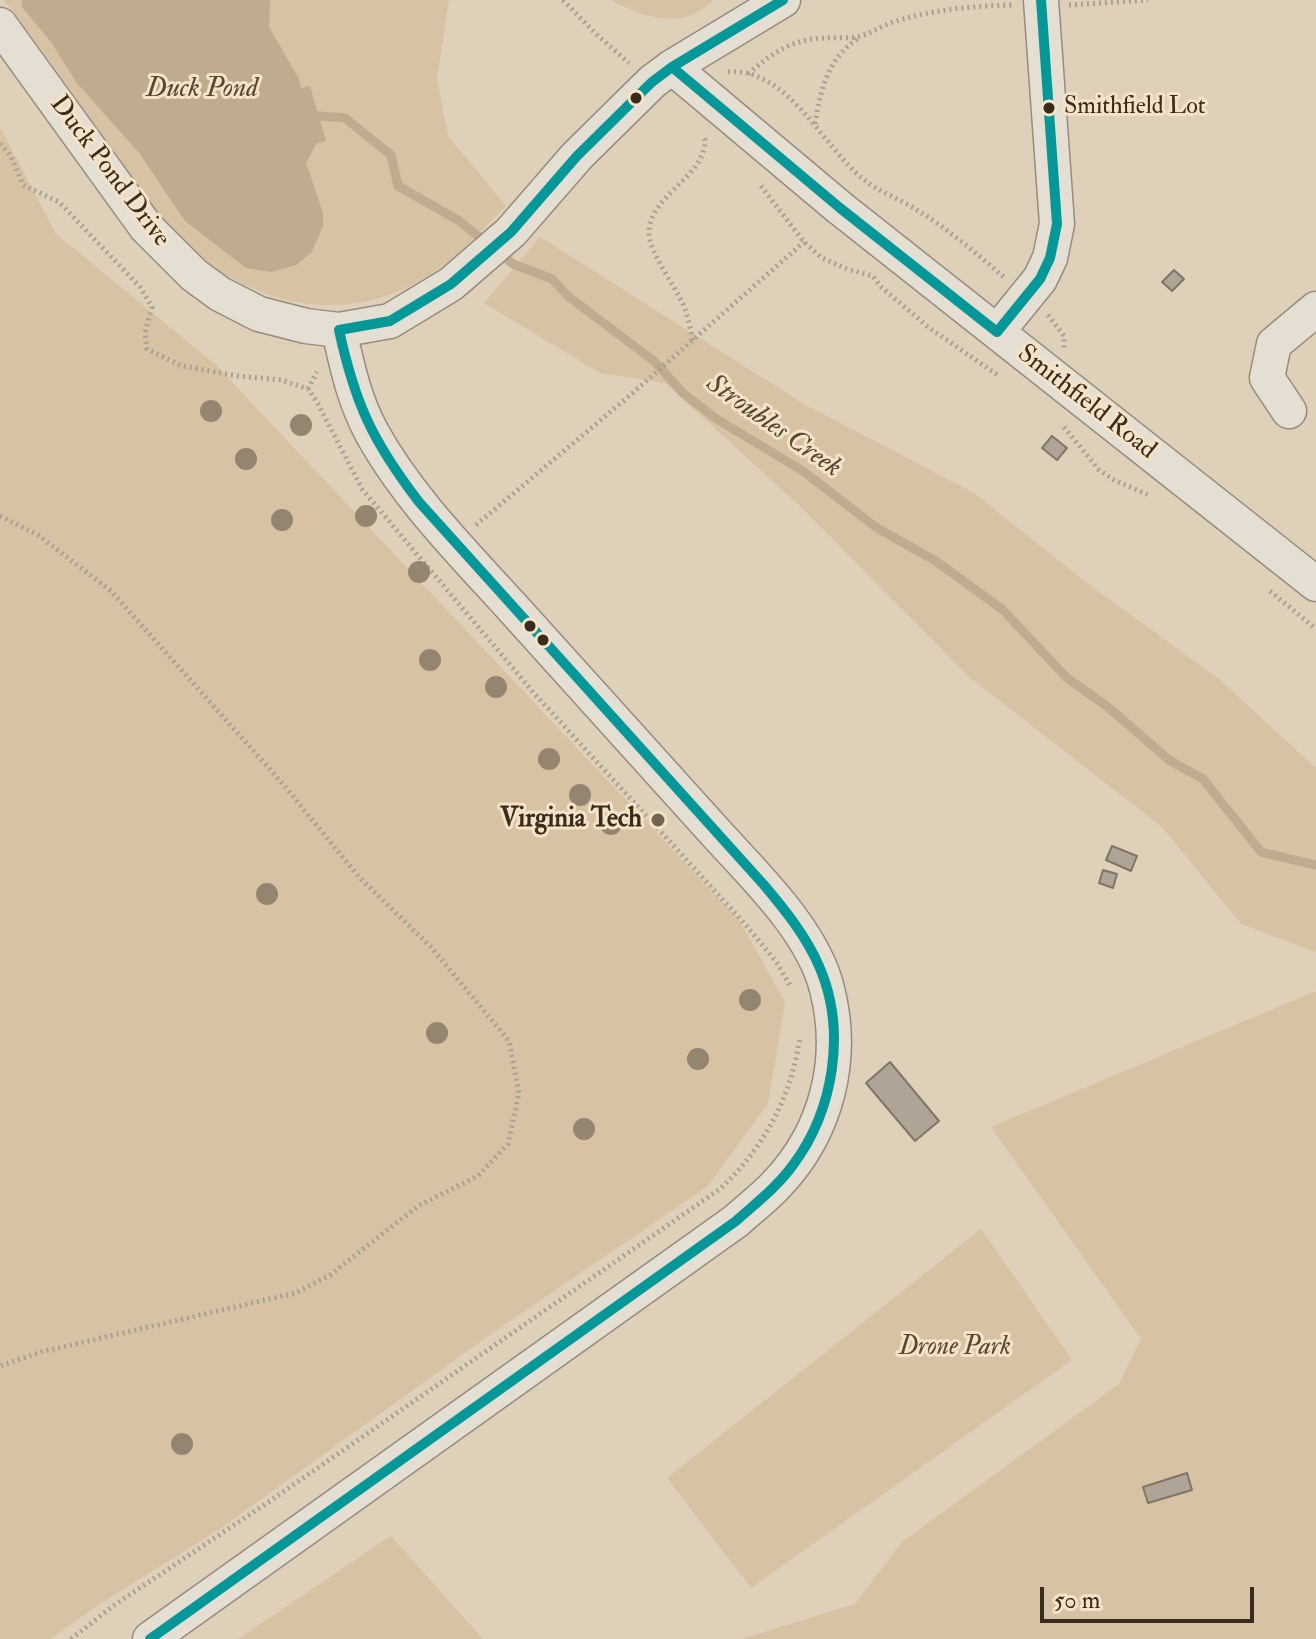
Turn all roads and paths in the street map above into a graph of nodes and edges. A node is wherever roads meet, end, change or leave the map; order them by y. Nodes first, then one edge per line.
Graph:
1 (563, 0) edge
2 (783, 0) edge
3 (1148, 0) edge
4 (1041, 3) edge
5 (0, 25) edge
6 (860, 36) junction
7 (656, 69) junction
8 (728, 72) dead end
9 (748, 74) junction
10 (815, 124) junction
11 (0, 144) edge
12 (714, 144) dead end
13 (756, 182) dead end
14 (804, 242) junction
15 (1012, 284) dead end
16 (1041, 309) dead end
17 (1316, 309) edge
18 (339, 330) junction
19 (997, 332) junction
20 (693, 340) junction
21 (1064, 351) dead end
22 (1001, 378) dead end
23 (1289, 411) dead end
24 (0, 516) edge
25 (469, 530) dead end
26 (1316, 584) edge
27 (793, 992) dead end
28 (801, 1029) dead end
29 (0, 1366) edge
30 (71, 1639) edge
31 (150, 1639) edge

1 - 7 path
2 - 7 street, Duck Pond Drive
3 - 4 path
4 - 6 path
4 - 19 street
5 - 18 street, Duck Pond Drive
6 - 9 path
6 - 10 path
7 - 18 street, Duck Pond Drive
7 - 19 street, Smithfield Road
8 - 9 path
9 - 10 path
10 - 15 path
11 - 27 path
12 - 20 path
13 - 14 path
14 - 20 path
14 - 22 path
16 - 21 path
17 - 23 street
18 - 31 street
19 - 26 street, Smithfield Road
20 - 25 path
24 - 29 path
28 - 30 path

